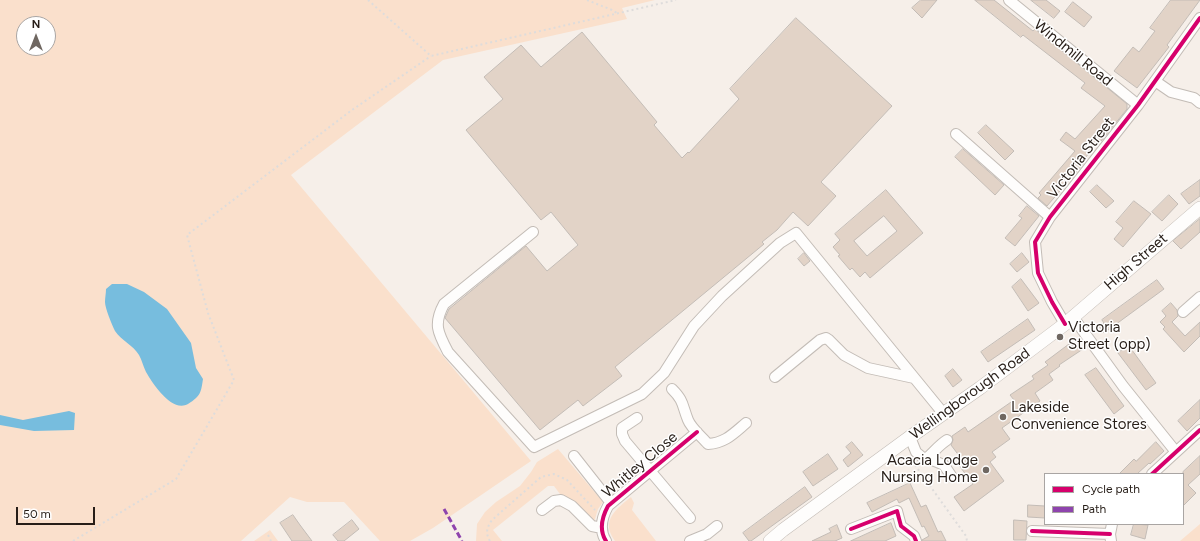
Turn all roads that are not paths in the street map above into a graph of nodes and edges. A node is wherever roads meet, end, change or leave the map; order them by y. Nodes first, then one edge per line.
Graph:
1 (1009, 0) edge
2 (1200, 18) edge
3 (1155, 81) junction
4 (1199, 98) edge
5 (1138, 105) junction
6 (956, 134) dead end
7 (1200, 208) edge
8 (1050, 217) junction
9 (533, 232) dead end
10 (1200, 297) edge
11 (1183, 312) dead end
12 (1069, 321) junction
13 (775, 377) dead end
14 (914, 378) junction
15 (672, 389) dead end
16 (944, 413) junction
17 (637, 418) dead end
18 (746, 423) dead end
19 (1200, 430) edge
20 (697, 432) junction
21 (910, 437) junction
22 (947, 440) dead end
23 (1176, 452) junction
24 (574, 456) dead end
25 (927, 458) junction
26 (650, 472) junction
27 (1153, 473) edge
28 (952, 478) dead end
29 (611, 503) junction
30 (542, 510) dead end
31 (690, 518) dead end
32 (717, 526) dead end
33 (602, 528) junction
34 (851, 529) dead end
35 (1032, 531) dead end
36 (1111, 533) edge
37 (604, 540) edge
38 (690, 541) edge
39 (770, 541) edge
40 (916, 541) edge

1 - 5 street, Windmill Road
2 - 3 street, Victoria Street
3 - 4 street
3 - 5 street, Victoria Street
5 - 8 street, Victoria Street
6 - 8 street
7 - 12 main road, High Street
8 - 12 street, Victoria Street
9 - 14 street
10 - 11 street
12 - 16 main road, Wellingborough Road
12 - 23 street, Victoria Street
13 - 14 street
14 - 16 street
15 - 20 street, Whitley Close
16 - 21 main road, Wellingborough Road
17 - 26 street
18 - 20 street, Whitley Close
19 - 23 street
20 - 26 street, Whitley Close
21 - 25 street
21 - 39 main road, Wellingborough Road
22 - 25 street
23 - 27 street
24 - 29 street
25 - 28 street
26 - 29 street, Whitley Close
26 - 31 street
29 - 33 street, Whitley Close
30 - 33 street
32 - 38 street
33 - 37 street
34 - 40 street
35 - 36 street

